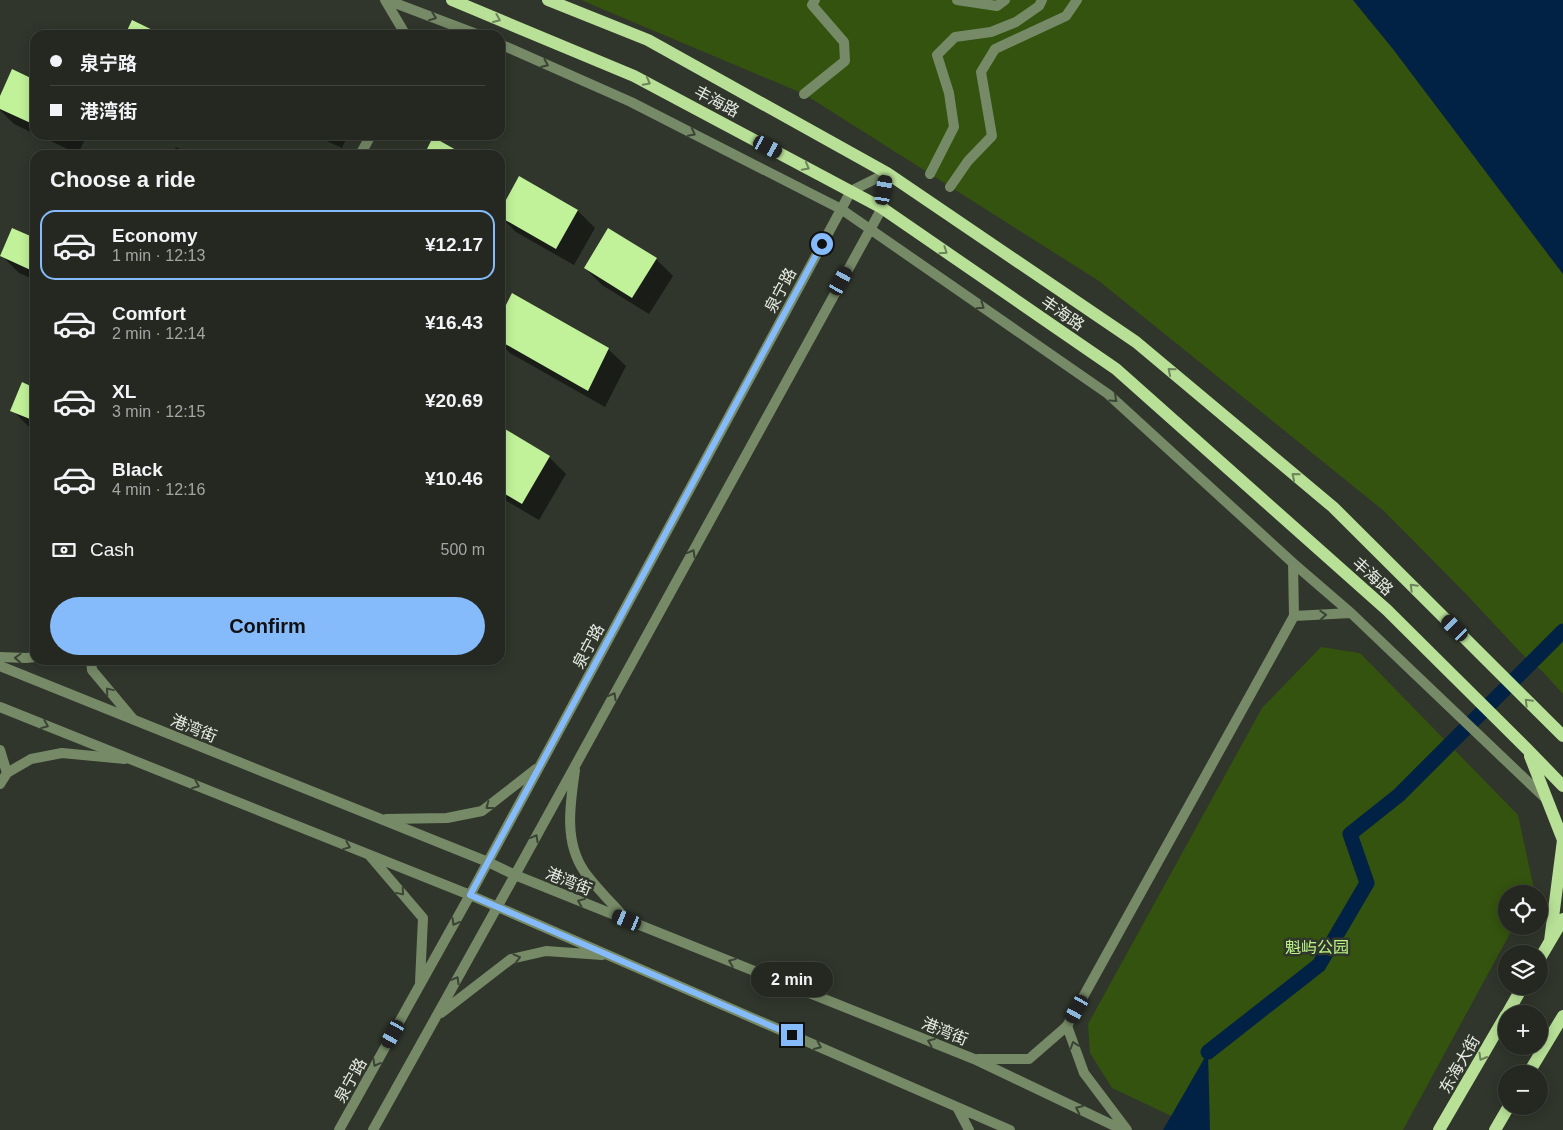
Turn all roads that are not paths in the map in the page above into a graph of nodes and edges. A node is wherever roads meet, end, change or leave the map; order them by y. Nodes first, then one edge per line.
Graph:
1 (386, 0) edge
2 (452, 0) edge
3 (548, 0) edge
4 (815, 0) edge
5 (957, 0) edge
6 (1004, 0) edge
7 (1042, 0) edge
8 (1077, 0) edge
9 (403, 30) edge
10 (465, 30) edge
11 (505, 46) edge
12 (804, 94) dead end
13 (887, 173) junction
14 (930, 174) dead end
15 (950, 186) dead end
16 (851, 191) junction
17 (882, 208) junction
18 (841, 209) junction
19 (870, 229) junction
20 (1293, 563) junction
21 (1351, 613) junction
22 (1294, 616) junction
23 (0, 657) edge
24 (30, 658) edge
25 (92, 665) edge
26 (0, 666) edge
27 (0, 707) edge
28 (133, 719) junction
29 (1563, 736) edge
30 (1527, 749) junction
31 (0, 750) edge
32 (131, 759) junction
33 (541, 765) junction
34 (575, 765) junction
35 (7, 773) junction
36 (0, 784) edge
37 (1563, 786) edge
38 (1547, 800) junction
39 (381, 819) junction
40 (370, 855) junction
41 (488, 862) junction
42 (515, 875) junction
43 (470, 895) junction
44 (497, 907) junction
45 (1563, 919) edge
46 (627, 920) junction
47 (1550, 941) junction
48 (1548, 945) edge
49 (609, 955) junction
50 (420, 986) junction
51 (1563, 1016) edge
52 (436, 1017) junction
53 (1067, 1026) junction
54 (1498, 1030) edge
55 (974, 1059) junction
56 (1533, 1065) edge
57 (957, 1107) junction
58 (1504, 1115) edge
59 (339, 1130) edge
60 (373, 1130) edge
61 (969, 1130) edge
62 (1010, 1130) edge
63 (1123, 1130) edge
64 (1127, 1130) edge
65 (1439, 1130) edge
66 (1495, 1130) edge

1 - 9 street
1 -> 10 street
2 -> 16 main road, 丰海路
3 - 13 main road, 丰海路
4 - 12 street
5 - 6 street
7 - 14 street
8 - 15 street
11 -> 18 street
13 - 16 street
13 - 17 street
29 -> 13 main road, 丰海路
16 - 17 main road, 丰海路
16 - 18 street, 泉宁路
17 - 19 street
17 -> 30 main road, 丰海路
18 - 19 street
18 - 33 street, 泉宁路
19 -> 20 street
34 -> 19 street
20 - 21 street
20 - 22 street
22 -> 21 street
21 - 38 street
22 - 53 street
24 -> 23 street
28 -> 25 street
26 - 28 street, 港湾街
27 -> 32 street
28 - 39 street, 港湾街
30 - 37 main road, 丰海路
30 - 38 main road
31 - 35 street
32 - 35 street
32 -> 40 street
33 -> 39 street
33 - 41 street, 泉宁路
42 -> 34 street
34 - 46 street
35 - 36 street
38 - 47 main road
39 - 41 street, 港湾街
40 - 43 street
40 -> 50 street
41 - 42 street, 港湾街
41 - 43 street, 泉宁路
42 - 44 street
46 -> 42 street, 港湾街
43 - 44 street
43 -> 50 street, 泉宁路
44 - 49 street
52 -> 44 street
45 - 47 main road
55 -> 46 street, 港湾街
47 - 48 main road
52 -> 49 street
49 -> 57 street
50 -> 59 street, 泉宁路
51 - 56 main road
52 - 60 street
53 - 55 street
64 -> 53 street
54 -> 65 main road, 东海大街
63 -> 55 street, 港湾街
57 - 61 street
57 - 62 street
58 - 66 main road

